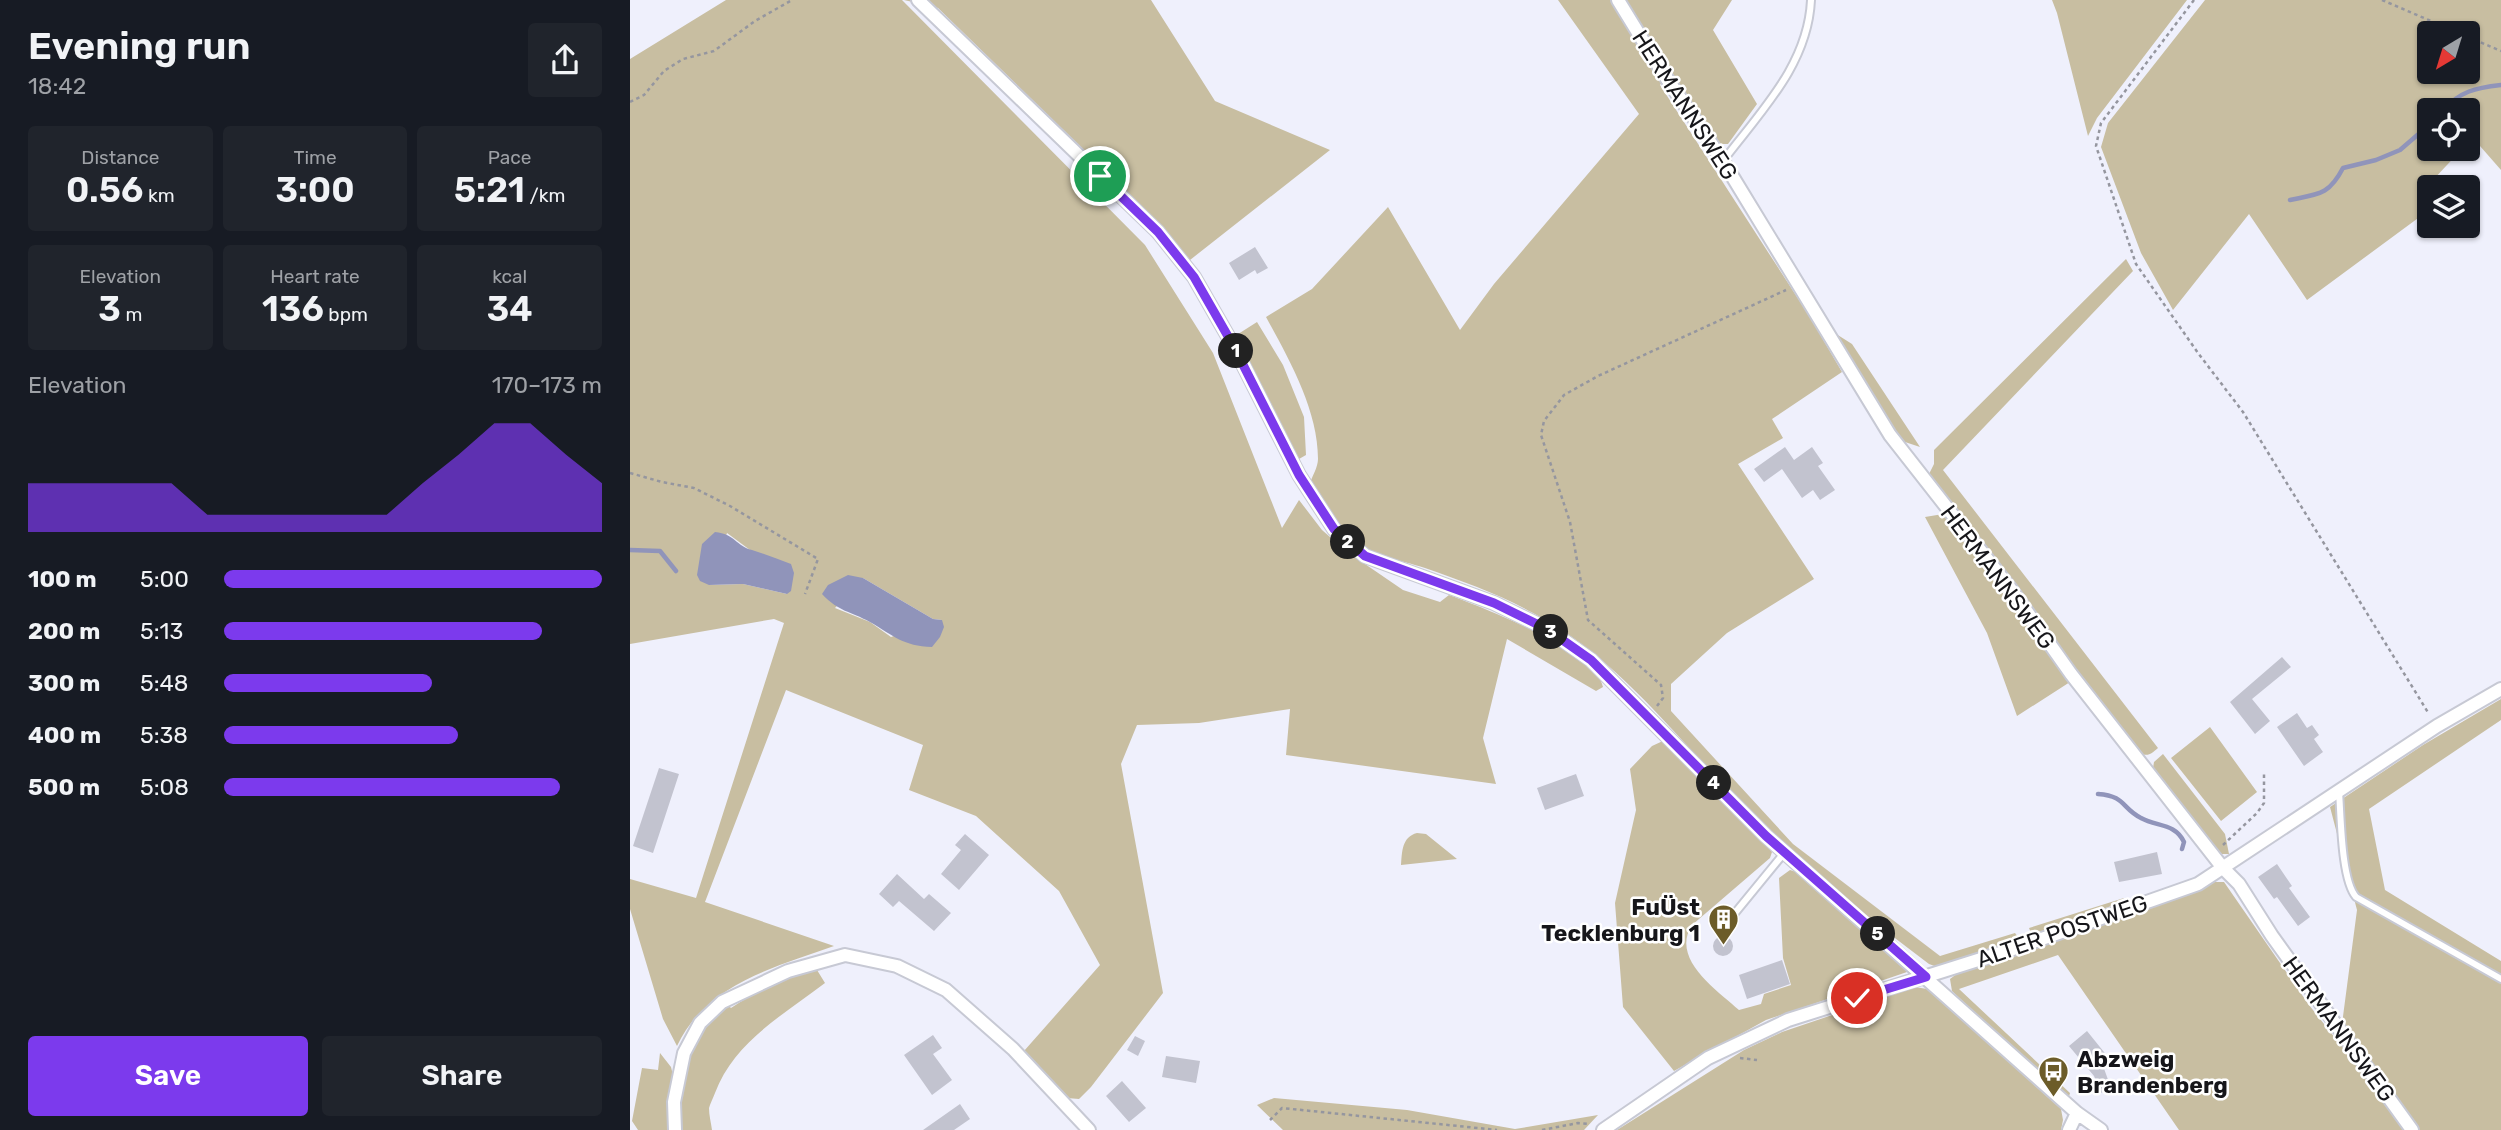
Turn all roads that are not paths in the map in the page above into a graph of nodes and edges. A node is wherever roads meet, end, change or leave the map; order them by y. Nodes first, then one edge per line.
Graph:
1 (918, 0) edge
2 (1618, 0) edge
3 (1811, 0) edge
4 (1723, 161) junction
5 (2501, 689) edge
6 (2339, 790) junction
7 (1785, 852) junction
8 (2220, 862) junction
9 (1735, 913) dead end
10 (1926, 977) junction
11 (2501, 979) edge
12 (2077, 1113) junction
13 (1605, 1128) edge
14 (675, 1130) edge
15 (1089, 1130) edge
16 (2069, 1130) edge
17 (2101, 1130) edge
18 (2412, 1130) edge

1 - 7 street
2 - 4 street, HERMANNSWEG
3 - 4 lane
4 - 8 street, HERMANNSWEG
5 - 6 street, ALTER POSTWEG
6 - 8 street, ALTER POSTWEG
6 - 11 lane
7 - 9 lane
7 - 10 street
8 - 10 street, ALTER POSTWEG
8 - 18 street, HERMANNSWEG
10 - 12 street
10 - 13 street, ALTER POSTWEG
12 - 16 street
12 - 17 street
14 - 15 street

